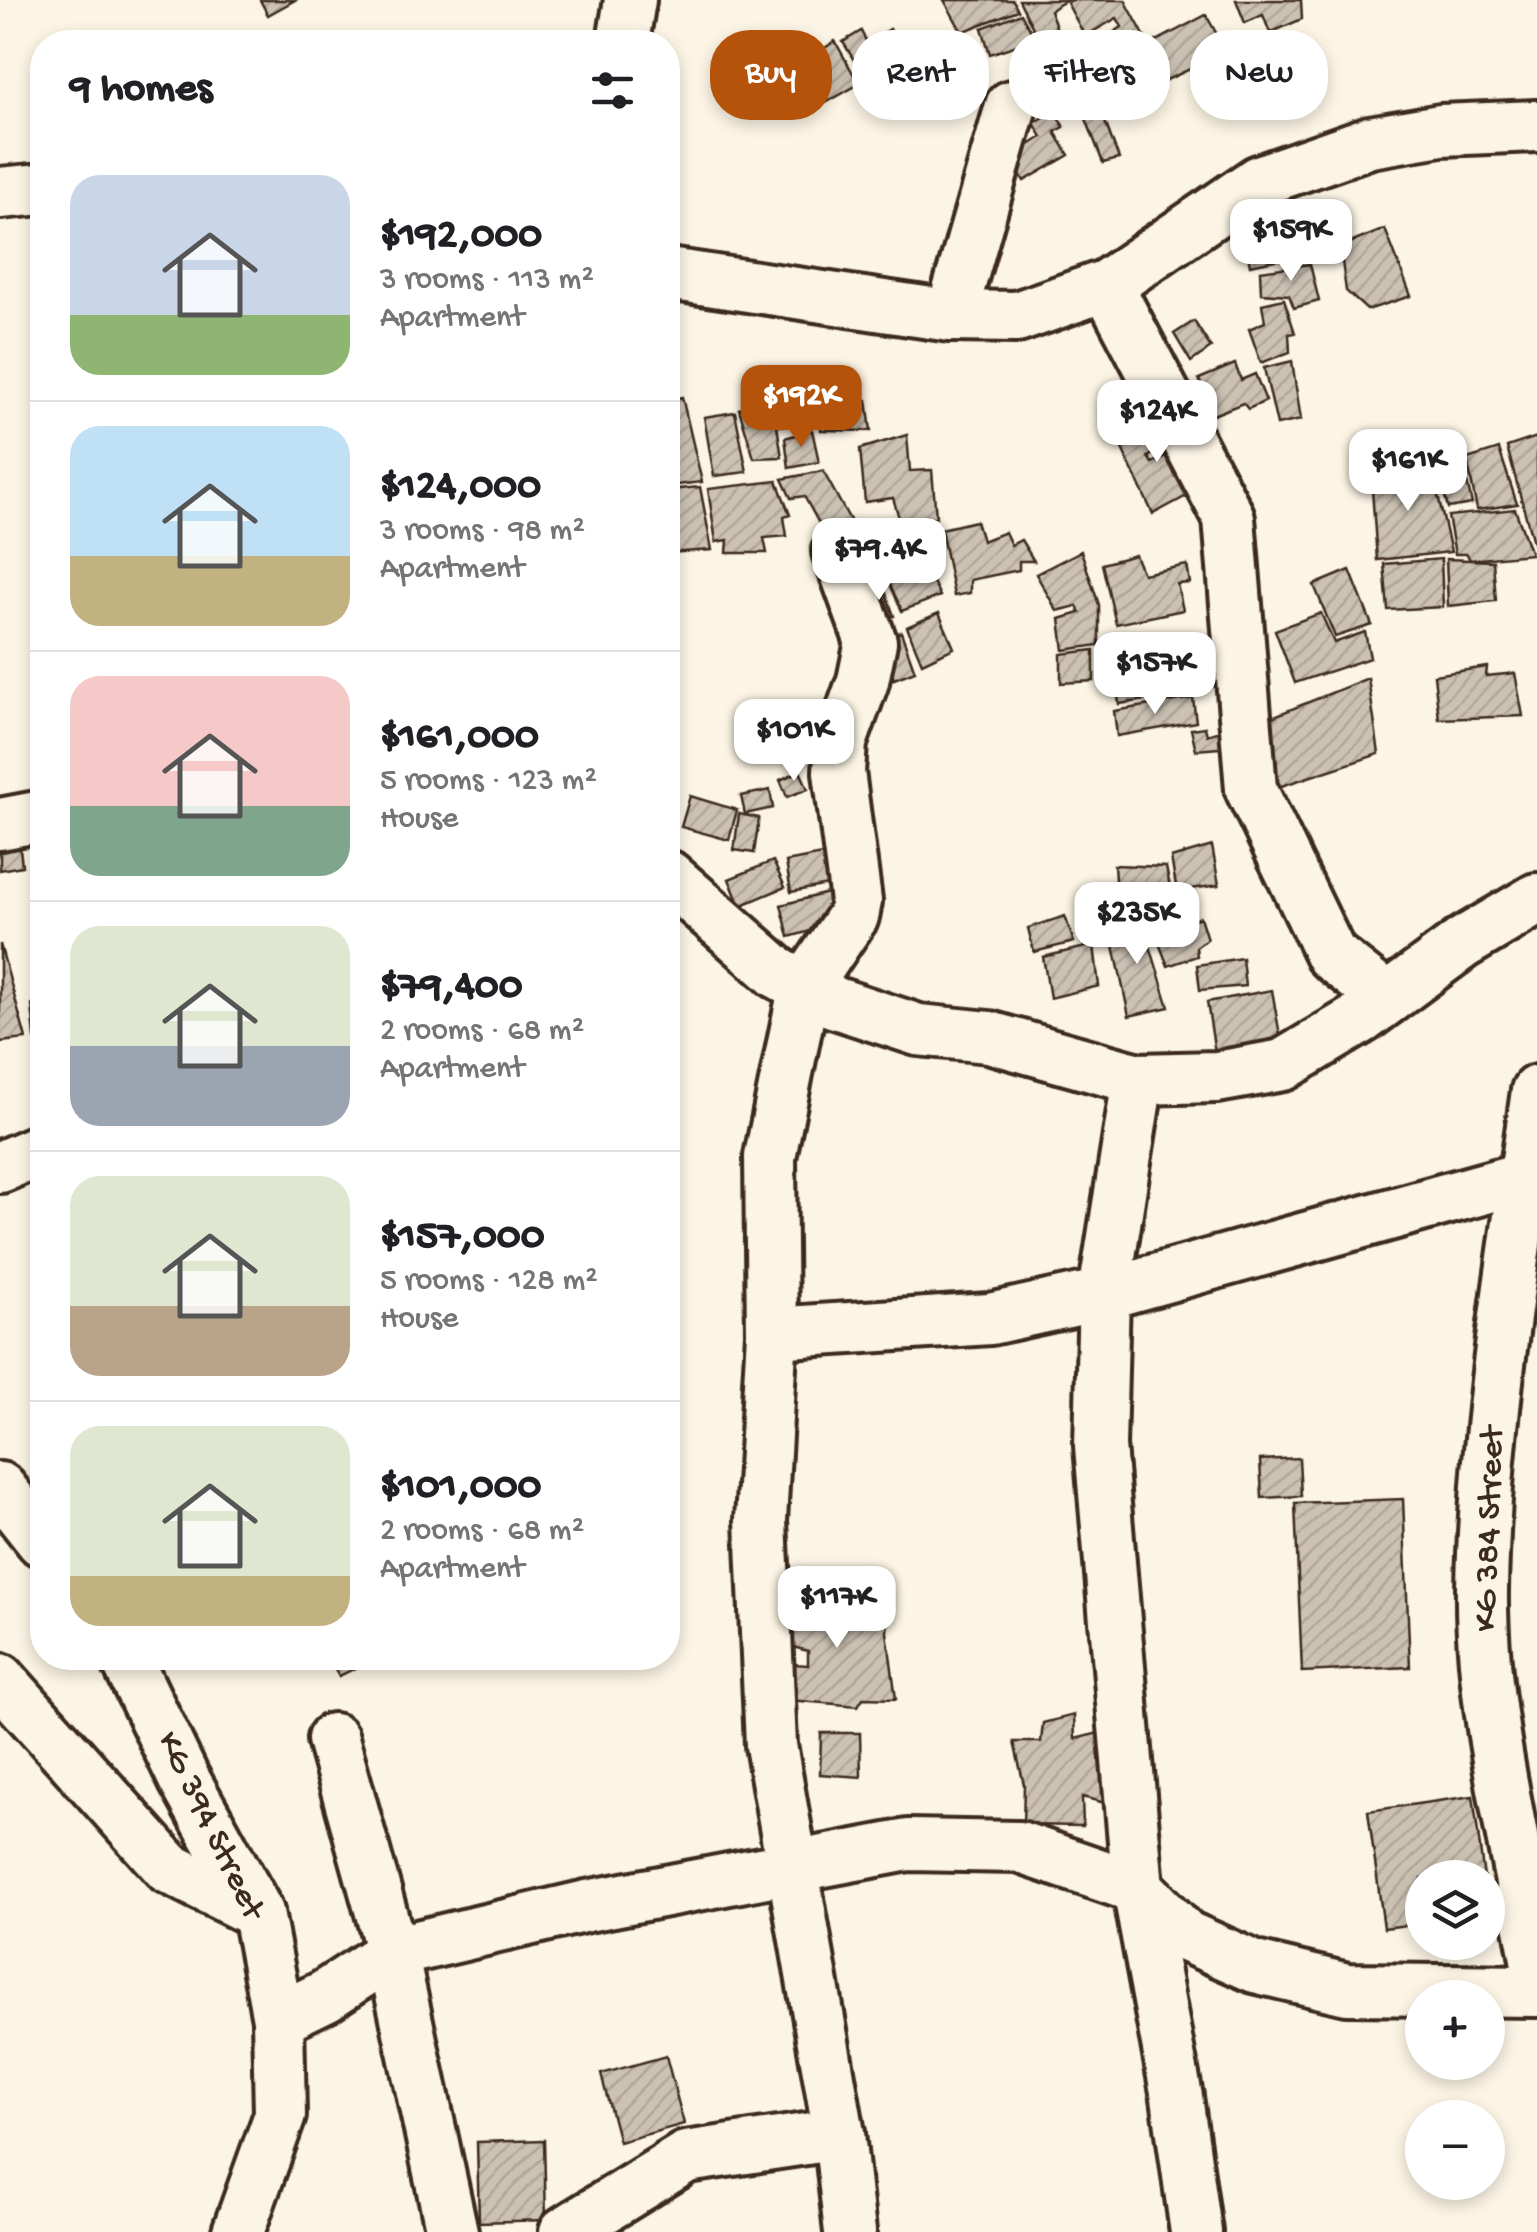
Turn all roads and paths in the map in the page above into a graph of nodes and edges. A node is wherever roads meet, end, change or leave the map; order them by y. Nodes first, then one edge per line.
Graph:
1 (630, 0) edge
2 (625, 30) edge
3 (1009, 113) edge
4 (1537, 126) edge
5 (30, 189) edge
6 (0, 193) edge
7 (680, 276) edge
8 (1107, 284) junction
9 (950, 316) junction
10 (838, 551) dead end
11 (30, 818) edge
12 (0, 824) edge
13 (680, 887) edge
14 (1537, 899) edge
15 (804, 989) junction
16 (1387, 999) junction
17 (1138, 1079) junction
18 (1537, 1091) edge
19 (30, 1154) edge
20 (0, 1167) edge
21 (1525, 1177) junction
22 (1104, 1294) junction
23 (772, 1333) junction
24 (0, 1488) edge
25 (30, 1526) edge
26 (132, 1670) edge
27 (0, 1680) edge
28 (332, 1739) dead end
29 (789, 1868) junction
30 (1138, 1888) junction
31 (258, 1914) junction
32 (392, 1952) junction
33 (1537, 1964) edge
34 (1537, 1991) edge
35 (278, 2019) junction
36 (839, 2134) junction
37 (238, 2232) edge
38 (452, 2232) edge
39 (565, 2232) edge
40 (850, 2232) edge
41 (1196, 2232) edge

1 - 2 street
3 - 9 street
4 - 8 street
5 - 6 street
7 - 9 street
8 - 9 street
8 - 16 street
10 - 15 street
11 - 12 street
13 - 15 street
14 - 16 street
15 - 17 street
15 - 23 street
16 - 17 street
17 - 22 street
18 - 21 street, KG 384 Street
19 - 20 street
21 - 22 street
21 - 33 street, KG 384 Street
22 - 23 street
22 - 30 street
23 - 29 street
24 - 25 street
26 - 31 street, KG 394 Street
27 - 31 street
28 - 32 street
29 - 30 street
29 - 32 street
29 - 36 street
30 - 34 street
30 - 41 street
31 - 35 street, KG 394 Street
32 - 35 street
32 - 38 street
35 - 37 street, KG 394 Street
36 - 39 street
36 - 40 street

